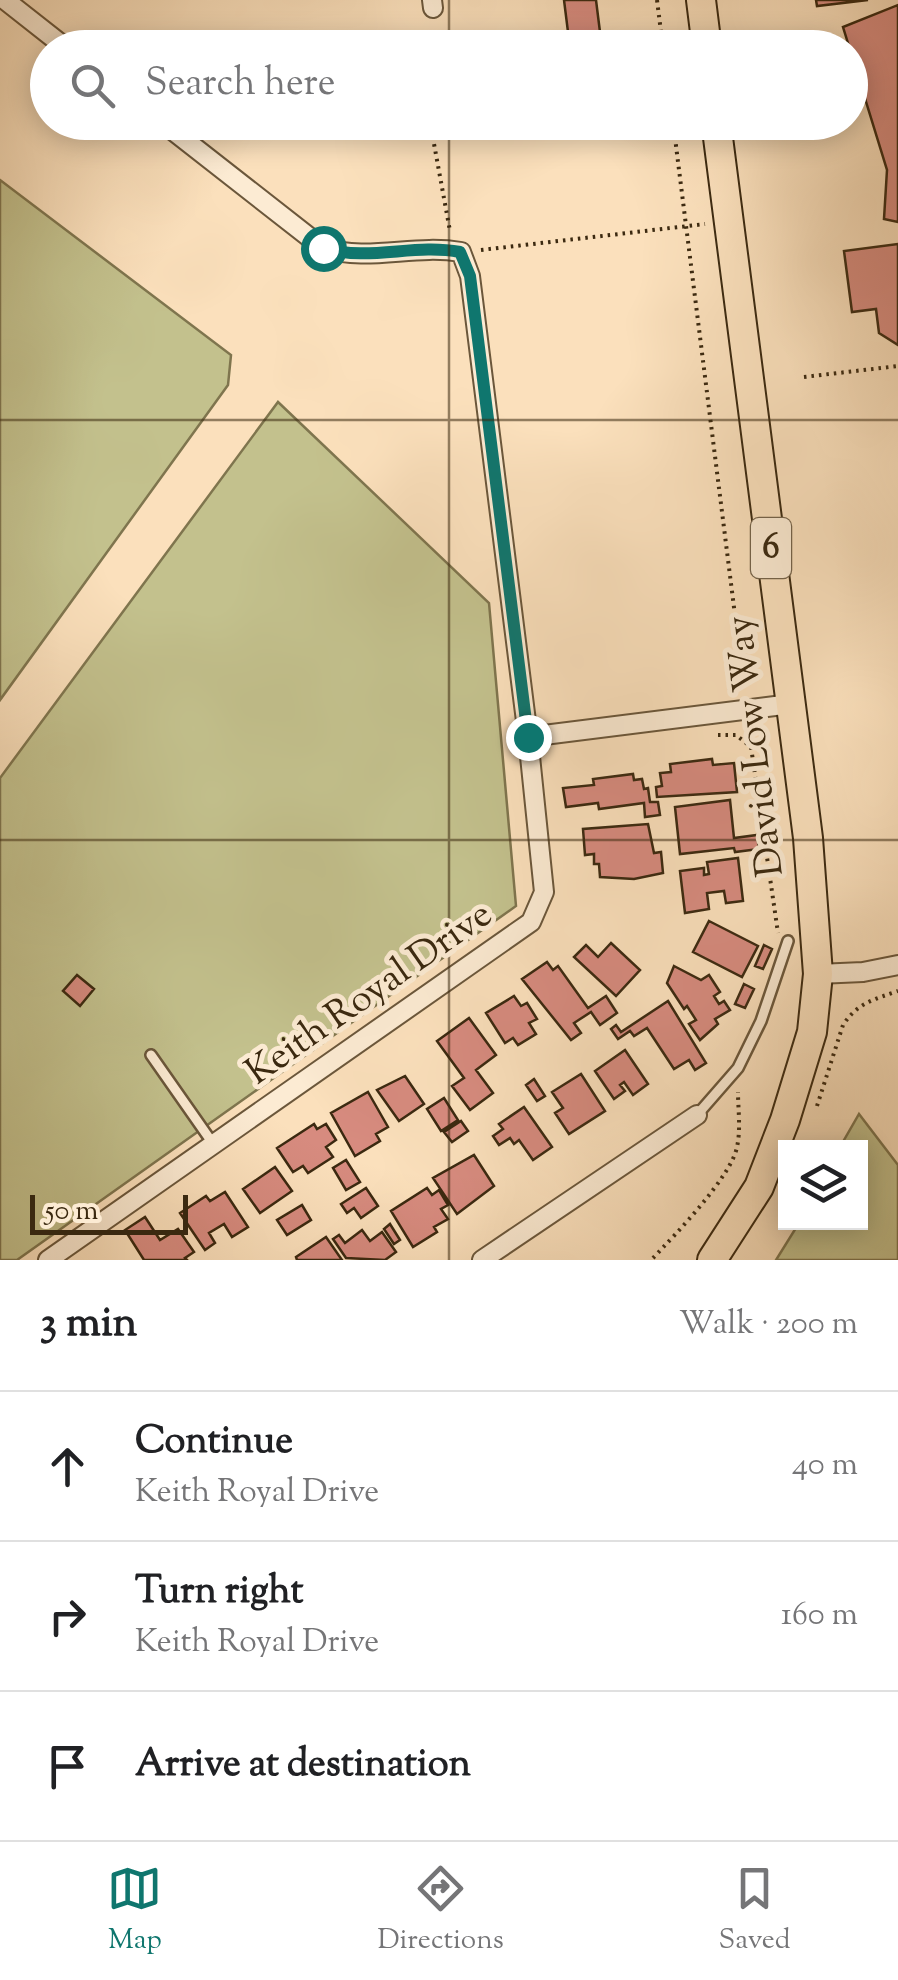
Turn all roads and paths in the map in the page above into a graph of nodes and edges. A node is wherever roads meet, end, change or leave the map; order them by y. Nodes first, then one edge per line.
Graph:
1 (5, 0) edge
2 (657, 0) edge
3 (702, 0) edge
4 (43, 30) edge
5 (661, 30) edge
6 (705, 30) edge
7 (185, 140) edge
8 (433, 140) edge
9 (674, 140) edge
10 (718, 140) edge
11 (728, 222) junction
12 (686, 226) junction
13 (460, 252) junction
14 (898, 366) edge
15 (804, 377) dead end
16 (792, 704) junction
17 (715, 714) junction
18 (718, 734) dead end
19 (528, 737) junction
20 (788, 941) dead end
21 (776, 946) dead end
22 (898, 965) edge
23 (818, 974) junction
24 (898, 991) edge
25 (152, 1055) dead end
26 (738, 1068) junction
27 (697, 1115) joint
28 (798, 1119) junction
29 (214, 1145) junction
30 (653, 1258) edge
31 (48, 1260) edge
32 (482, 1260) edge
33 (689, 1260) edge
34 (712, 1260) edge

1 - 4 street
2 - 5 path
3 - 6 main road
7 - 13 street
8 - 13 path
9 - 12 path
10 - 11 main road, David Low Way / 6
11 - 12 path
11 - 16 main road, David Low Way / 6
12 - 13 path
12 - 17 path
13 - 19 street, Keith Royal Drive
14 - 15 path
16 - 17 street
16 - 23 main road, David Low Way / 6
17 - 19 street
18 - 21 path
19 - 29 street, Keith Royal Drive
20 - 26 lane
22 - 23 street
23 - 28 main road, David Low Way / 6
24 - 28 path
25 - 29 lane
26 - 27 lane
26 - 30 path
27 - 32 street
28 - 33 main road, David Low Way / 6
28 - 34 main road, David Low Way / 6
29 - 31 street, Keith Royal Drive

